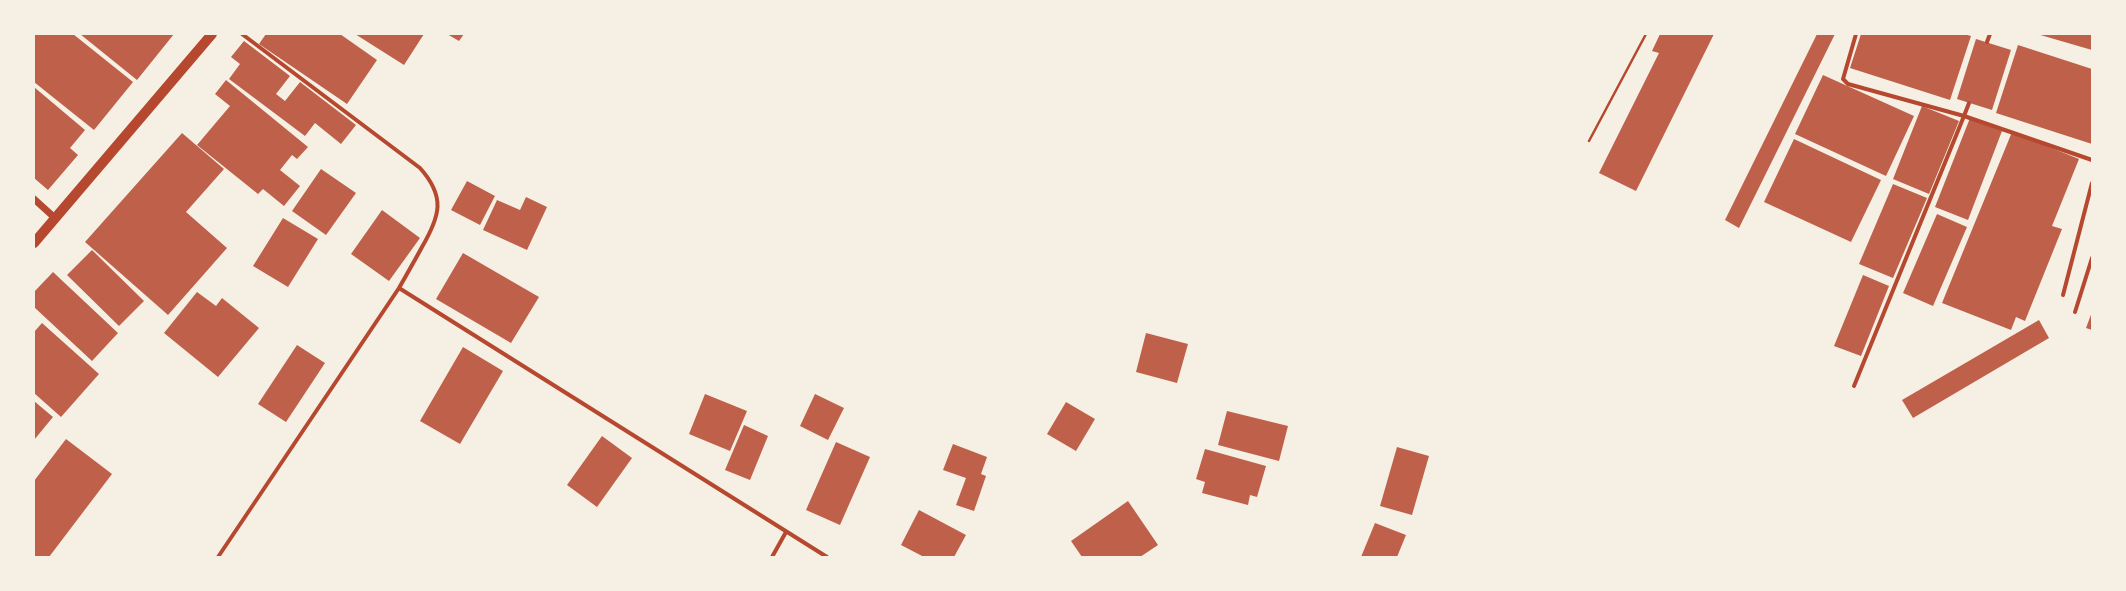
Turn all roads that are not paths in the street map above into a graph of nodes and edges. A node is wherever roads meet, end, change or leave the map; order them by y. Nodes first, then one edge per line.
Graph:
1 (212, 34) edge
2 (242, 34) edge
3 (1856, 34) edge
4 (1990, 34) edge
5 (1987, 42) dead end
6 (1969, 103) dead end
7 (1964, 116) junction
8 (2092, 160) edge
9 (2092, 183) edge
10 (34, 199) edge
11 (55, 218) junction
12 (34, 243) edge
13 (2092, 258) edge
14 (399, 288) junction
15 (2063, 295) dead end
16 (2075, 312) dead end
17 (1854, 386) dead end
18 (786, 532) junction
19 (218, 557) edge
20 (772, 557) edge
21 (827, 557) edge

1 - 11 main road
2 - 14 street
3 - 7 street
4 - 5 street
6 - 7 street
7 - 8 street
7 - 17 street
9 - 15 street
10 - 11 street
11 - 12 main road
13 - 16 street
14 - 18 street
14 - 19 street
18 - 20 street
18 - 21 street

